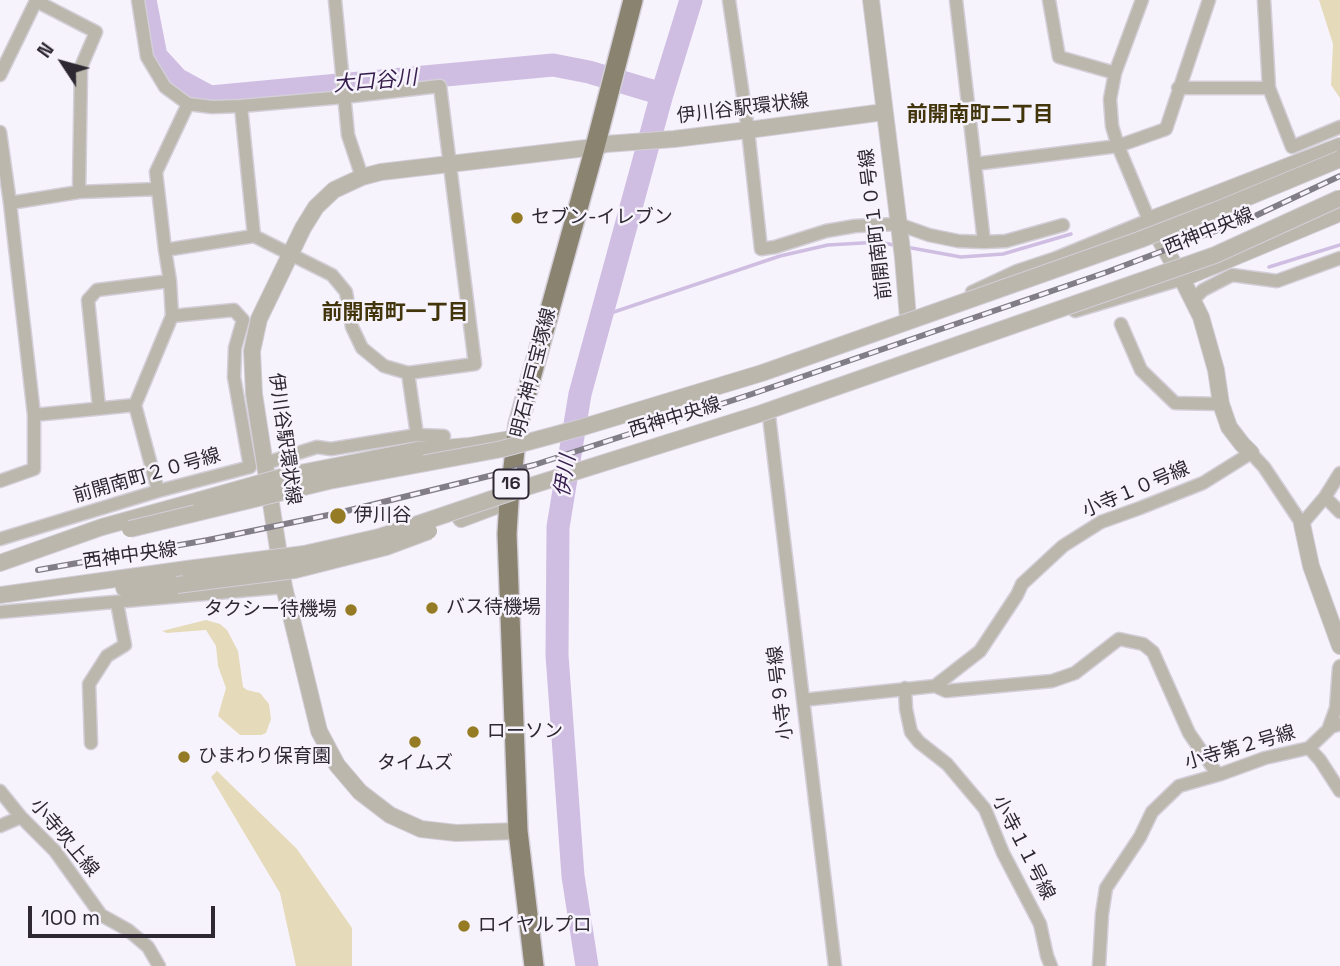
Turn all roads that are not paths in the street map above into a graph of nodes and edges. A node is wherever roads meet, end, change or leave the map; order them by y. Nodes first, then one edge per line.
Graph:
1 (138, 0) edge
2 (335, 0) edge
3 (633, 0) edge
4 (729, 0) edge
5 (871, 0) edge
6 (957, 0) edge
7 (1049, 0) edge
8 (1142, 0) edge
9 (1209, 0) edge
10 (1264, 0) edge
11 (1115, 73) junction
12 (0, 75) edge
13 (1269, 88) junction
14 (1178, 89) junction
15 (343, 94) junction
16 (188, 104) junction
17 (242, 106) junction
18 (884, 112) junction
19 (1340, 127) edge
20 (748, 130) junction
21 (0, 132) edge
22 (601, 145) junction
23 (1118, 146) junction
24 (1340, 146) edge
25 (1340, 159) edge
26 (450, 163) junction
27 (975, 164) junction
28 (362, 177) junction
29 (158, 189) junction
30 (79, 192) junction
31 (1340, 198) edge
32 (10, 203) junction
33 (1340, 213) edge
34 (1149, 220) junction
35 (1063, 225) dead end
36 (899, 228) junction
37 (254, 236) junction
38 (984, 242) junction
39 (165, 250) junction
40 (290, 253) junction
41 (1340, 258) edge
42 (1182, 279) junction
43 (170, 281) junction
44 (1193, 300) junction
45 (172, 316) junction
46 (908, 318) junction
47 (1121, 324) dead end
48 (408, 373) junction
49 (1221, 404) junction
50 (135, 405) junction
51 (99, 407) junction
52 (34, 415) junction
53 (769, 415) junction
54 (444, 436) dead end
55 (525, 436) junction
56 (417, 443) junction
57 (1251, 453) junction
58 (266, 463) junction
59 (1340, 473) edge
60 (0, 481) edge
61 (158, 491) junction
62 (516, 497) junction
63 (1325, 497) junction
64 (1340, 512) edge
65 (1302, 524) junction
66 (0, 539) edge
67 (0, 564) edge
68 (284, 587) junction
69 (1, 595) edge
70 (117, 603) junction
71 (0, 611) edge
72 (1340, 646) edge
73 (1340, 666) edge
74 (935, 686) junction
75 (905, 688) junction
76 (803, 700) junction
77 (1334, 727) edge
78 (91, 743) dead end
79 (1309, 748) junction
80 (1218, 775) junction
81 (0, 790) edge
82 (1340, 791) edge
83 (21, 817) junction
84 (0, 826) edge
85 (518, 831) junction
86 (159, 966) edge
87 (534, 966) edge
88 (835, 966) edge
89 (1051, 966) edge
90 (1099, 966) edge

1 - 16 street
2 - 15 street
3 - 22 main road, 明石神戸宝塚線 / 16
4 - 20 street
5 - 18 street, 前開南町１０号線
6 - 27 street
7 - 11 street
8 - 11 street
9 - 14 street
10 - 13 street
11 - 23 street
12 - 30 street
13 - 14 street
13 - 19 street
14 - 23 street
15 - 17 street
15 - 26 street
15 - 28 street
16 - 17 street
16 - 29 street
17 - 37 street
18 - 20 street, 伊川谷駅環状線
18 - 36 street, 前開南町１０号線
20 - 22 street, 伊川谷駅環状線
20 - 36 street
21 - 32 street
22 - 26 street, 伊川谷駅環状線
22 - 55 main road, 明石神戸宝塚線 / 16
23 - 27 street
23 - 34 street
24 - 34 street
25 - 67 street, 西神中央線, bridge
26 - 28 street, 伊川谷駅環状線
26 - 48 street
27 - 38 street
28 - 40 street, 伊川谷駅環状線
29 - 30 street
29 - 39 street
30 - 32 street
31 - 69 street, 西神中央線, bridge
32 - 52 street
33 - 42 street
34 - 42 street
34 - 46 street, 西神中央線
35 - 38 street
36 - 38 street
36 - 46 street, 前開南町１０号線
37 - 39 street
37 - 40 street
39 - 43 street
40 - 48 street
40 - 58 street, 伊川谷駅環状線
41 - 44 street
42 - 44 street
42 - 53 street, 西神中央線
43 - 45 street
43 - 51 street
44 - 49 street
45 - 50 street
45 - 61 street, 前開南町２０号線
46 - 55 street, 西神中央線, bridge
47 - 49 street
48 - 56 street
49 - 57 street
50 - 51 street
50 - 61 street
51 - 52 street
52 - 60 street
53 - 62 street, 西神中央線, bridge
53 - 76 street, 小寺９号線
54 - 56 street
55 - 56 street
55 - 62 main road, 明石神戸宝塚線 / 16
56 - 58 street
56 - 67 street, bridge
57 - 65 street
57 - 74 street, 小寺１０号線
58 - 68 street, 伊川谷駅環状線
59 - 63 street
61 - 66 street, 前開南町２０号線
62 - 69 street, bridge
62 - 85 main road, 明石神戸宝塚線 / 16
63 - 64 street
63 - 65 street
65 - 72 street
68 - 70 street
68 - 85 street, 伊川谷駅環状線
70 - 71 street
70 - 78 street
73 - 77 street
74 - 75 street
74 - 80 street
75 - 76 street
75 - 89 street, 小寺１１号線
76 - 88 street, 小寺９号線
77 - 79 street, 小寺第２号線
79 - 80 street, 小寺第２号線
79 - 82 street
80 - 90 street, 小寺第２号線
81 - 83 street, 小寺吹上線
83 - 84 street
83 - 86 street, 小寺吹上線
85 - 87 main road, 明石神戸宝塚線 / 16

